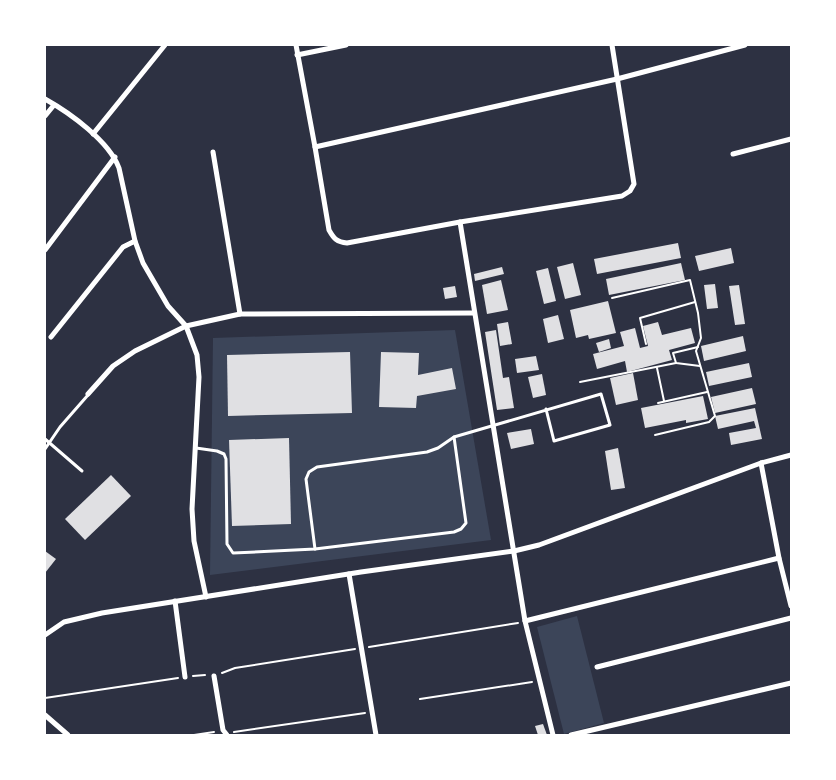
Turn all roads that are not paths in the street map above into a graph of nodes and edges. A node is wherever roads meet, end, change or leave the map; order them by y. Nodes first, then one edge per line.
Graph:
1 (165, 45) edge
2 (296, 45) edge
3 (346, 45) edge
4 (612, 45) edge
5 (745, 45) edge
6 (297, 55) junction
7 (617, 79) junction
8 (45, 99) edge
9 (54, 105) junction
10 (45, 116) edge
11 (93, 134) junction
12 (791, 139) edge
13 (316, 147) junction
14 (213, 152) dead end
15 (733, 154) dead end
16 (115, 157) junction
17 (460, 222) junction
18 (135, 241) junction
19 (45, 250) edge
20 (474, 313) junction
21 (240, 314) junction
22 (186, 326) junction
23 (50, 337) dead end
24 (88, 394) joint
25 (546, 409) junction
26 (493, 426) junction
27 (454, 437) junction
28 (45, 439) edge
29 (49, 442) junction
30 (195, 448) junction
31 (45, 449) edge
32 (791, 454) edge
33 (761, 463) junction
34 (82, 472) dead end
35 (315, 549) junction
36 (514, 551) junction
37 (779, 558) junction
38 (349, 574) junction
39 (206, 597) junction
40 (176, 601) junction
41 (791, 606) edge
42 (791, 618) edge
43 (525, 622) junction
44 (45, 635) edge
45 (598, 667) dead end
46 (214, 676) road end
47 (185, 677) road end
48 (791, 682) edge
49 (45, 717) edge
50 (229, 734) edge
51 (68, 735) edge
52 (376, 735) edge
53 (553, 735) edge
54 (571, 735) edge

1 - 11 street
2 - 6 street
3 - 6 street
4 - 7 street
5 - 7 street
6 - 13 street
7 - 13 street
7 - 17 street
8 - 9 street
9 - 10 street
9 - 11 street
11 - 16 street
12 - 15 street
13 - 17 street
14 - 21 street
16 - 18 street
16 - 19 street
17 - 20 street
18 - 22 street
18 - 23 street
20 - 21 street
20 - 26 street
21 - 22 street
22 - 24 street
22 - 30 street
24 - 29 lane
25 - 25 lane
25 - 26 lane
26 - 27 lane
26 - 36 street
27 - 35 lane
27 - 35 lane
28 - 29 lane
29 - 31 lane
29 - 34 lane
30 - 35 lane
30 - 39 street
32 - 33 street
33 - 36 street
33 - 37 street
36 - 38 street
36 - 43 street
37 - 41 street
37 - 43 street
38 - 39 street
38 - 52 street
39 - 40 street
40 - 44 street
40 - 47 street
42 - 45 street
43 - 53 street
46 - 50 street
48 - 54 street
49 - 51 street

